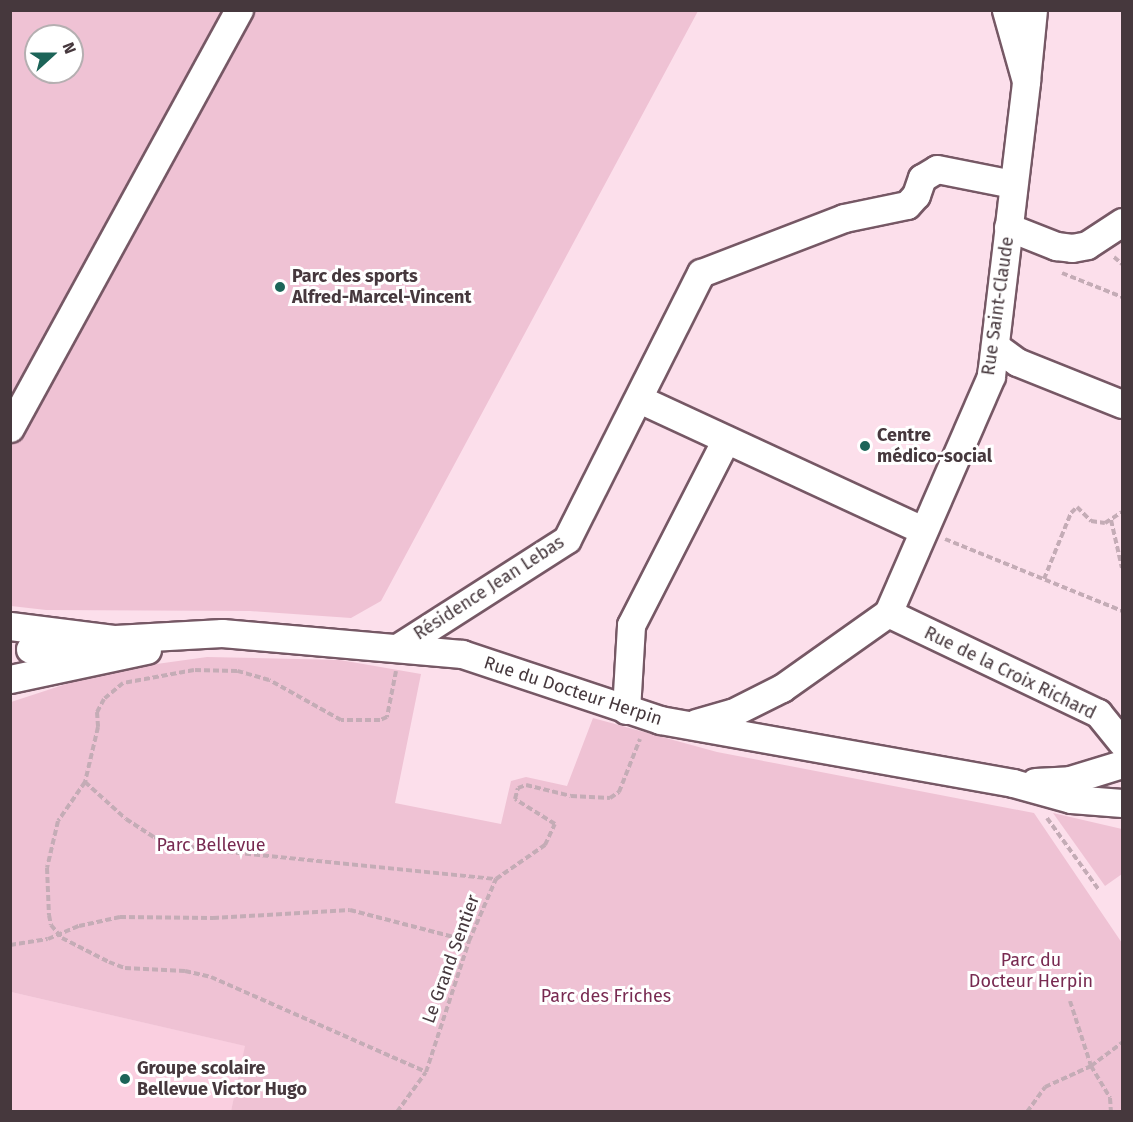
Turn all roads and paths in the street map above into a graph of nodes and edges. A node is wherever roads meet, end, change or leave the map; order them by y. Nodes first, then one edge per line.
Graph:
1 (239, 10) edge
2 (1006, 10) edge
3 (1033, 10) edge
4 (1026, 81) junction
5 (1013, 184) junction
6 (1122, 222) edge
7 (1008, 227) junction
8 (994, 346) junction
9 (639, 399) junction
10 (1122, 404) edge
11 (10, 428) edge
12 (725, 441) junction
13 (1122, 512) edge
14 (1110, 520) junction
15 (923, 530) junction
16 (1122, 568) edge
17 (1044, 579) junction
18 (1122, 611) edge
19 (888, 614) junction
20 (10, 626) edge
21 (273, 636) junction
22 (115, 639) junction
23 (400, 646) junction
24 (20, 650) edge
25 (92, 662) junction
26 (10, 679) edge
27 (764, 698) junction
28 (637, 714) junction
29 (689, 725) junction
30 (774, 741) junction
31 (1122, 743) edge
32 (1122, 764) edge
33 (85, 782) junction
34 (1013, 783) junction
35 (1122, 803) edge
36 (1040, 808) dead end
37 (496, 879) junction
38 (1099, 890) dead end
39 (58, 935) junction
40 (469, 941) junction
41 (10, 945) edge
42 (1070, 1002) dead end
43 (1122, 1043) edge
44 (1091, 1066) junction
45 (426, 1072) junction
46 (397, 1112) edge
47 (1027, 1112) edge
48 (1111, 1112) edge

1 - 11 street
2 - 4 street, Rue Saint-Claude
3 - 4 street, Rue Saint-Claude
4 - 5 street, Rue Saint-Claude
5 - 7 street, Rue Saint-Claude
5 - 9 street, Résidence Jean Lebas
6 - 7 street
7 - 8 street, Rue Saint-Claude
8 - 10 street
8 - 15 street, Rue Saint-Claude
9 - 12 street
9 - 23 street, Résidence Jean Lebas
12 - 15 street
12 - 28 street
13 - 14 path
14 - 16 path
14 - 17 path
15 - 17 path
15 - 19 street, Rue Saint-Claude
17 - 18 path
19 - 27 street
19 - 31 street, Rue de la Croix Richard
20 - 22 street, Rue du Docteur Herpin
21 - 22 street, Rue du Docteur Herpin
21 - 23 street, Rue du Docteur Herpin
21 - 25 street, Rue du Docteur Herpin
22 - 24 street
23 - 28 street, Rue du Docteur Herpin
23 - 33 path
24 - 25 street
25 - 26 street, Rue du Docteur Herpin
27 - 29 street
27 - 30 street
28 - 29 street, Rue du Docteur Herpin
28 - 37 path, Le Grand Sentier
29 - 30 street, Rue du Docteur Herpin
30 - 34 street, Rue du Docteur Herpin
32 - 34 street, Rue du Docteur Herpin
33 - 37 path
33 - 39 path
34 - 35 street, Rue du Docteur Herpin
36 - 38 path
37 - 40 path, Le Grand Sentier
39 - 40 path
39 - 41 path
39 - 45 path
40 - 45 path, Le Grand Sentier
42 - 44 path
43 - 44 path
44 - 47 path
44 - 48 path
45 - 46 path, Le Grand Sentier

